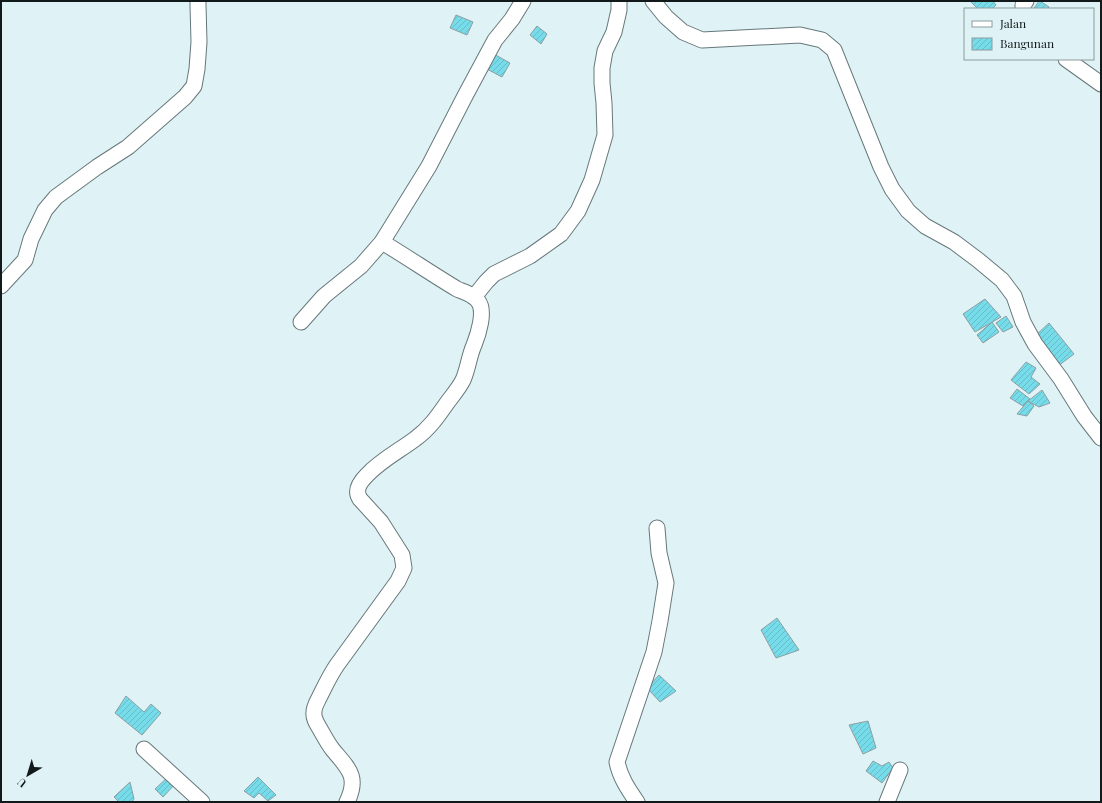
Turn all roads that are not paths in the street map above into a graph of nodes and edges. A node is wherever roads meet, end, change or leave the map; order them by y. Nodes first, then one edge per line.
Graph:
1 (198, 1) edge
2 (523, 1) edge
3 (619, 1) edge
4 (653, 1) edge
5 (1067, 60) edge
6 (1101, 84) edge
7 (382, 242) junction
8 (1, 286) edge
9 (474, 297) junction
10 (301, 322) dead end
11 (1101, 438) edge
12 (657, 528) dead end
13 (144, 750) dead end
14 (900, 770) dead end
15 (202, 802) edge
16 (347, 802) edge
17 (637, 802) edge
18 (886, 802) edge

1 - 8 street
2 - 7 street
3 - 9 street
4 - 11 street
5 - 6 street
7 - 9 street
7 - 10 street
9 - 16 street
12 - 17 street
13 - 15 street
14 - 18 street

